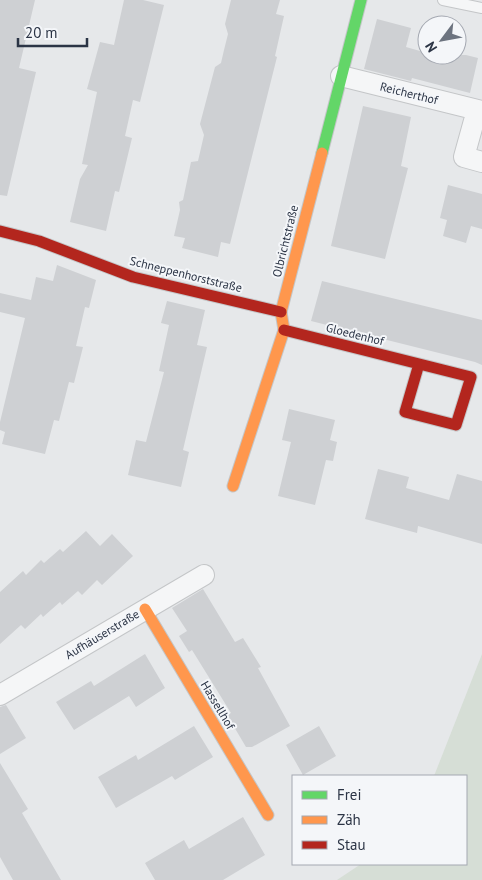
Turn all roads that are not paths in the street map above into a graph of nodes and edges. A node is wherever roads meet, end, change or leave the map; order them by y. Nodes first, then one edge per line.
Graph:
1 (361, 0) edge
2 (443, 0) edge
3 (482, 8) edge
4 (341, 76) junction
5 (480, 111) edge
6 (482, 162) edge
7 (0, 231) edge
8 (281, 312) junction
9 (284, 330) junction
10 (419, 364) junction
11 (233, 486) dead end
12 (204, 575) dead end
13 (145, 609) junction
14 (0, 695) edge
15 (268, 815) dead end

1 - 4 street, Olbrichtstraße
2 - 3 lane
4 - 5 street, Reicherthof
4 - 8 street, Olbrichtstraße
5 - 6 street, Reicherthof
7 - 8 street, Schneppenhorststraße
8 - 9 street, Olbrichtstraße
9 - 10 street, Gloedenhof
9 - 11 street, Olbrichtstraße
10 - 10 street, Gloedenhof
12 - 13 street, Aufhäuserstraße
13 - 14 street, Aufhäuserstraße
13 - 15 street, Hassellhof

